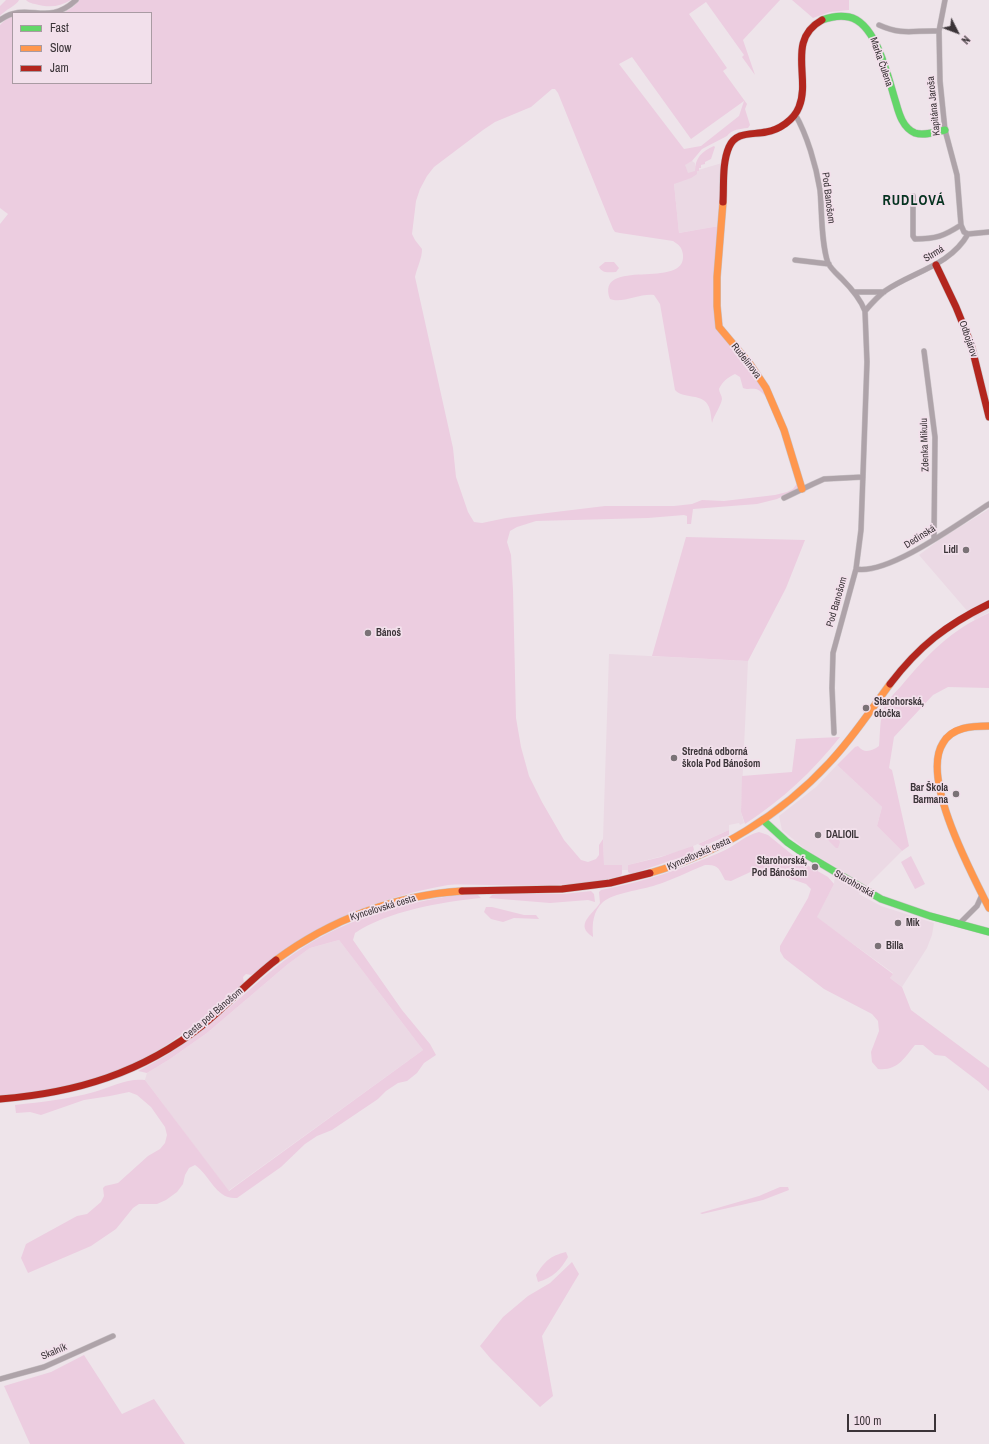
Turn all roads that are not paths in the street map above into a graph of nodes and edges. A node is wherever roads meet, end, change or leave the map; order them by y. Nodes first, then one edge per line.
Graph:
1 (76, 0) edge
2 (945, 0) edge
3 (21, 6) dead end
4 (32, 7) dead end
5 (0, 20) edge
6 (879, 25) dead end
7 (939, 31) junction
8 (795, 114) junction
9 (945, 130) junction
10 (913, 196) dead end
11 (961, 225) junction
12 (989, 232) edge
13 (968, 234) junction
14 (718, 254) joint
15 (795, 260) dead end
16 (828, 264) junction
17 (936, 265) junction
18 (854, 292) junction
19 (884, 292) junction
20 (865, 311) junction
21 (924, 351) dead end
22 (989, 417) edge
23 (863, 477) junction
24 (802, 489) junction
25 (784, 498) dead end
26 (989, 504) edge
27 (934, 539) junction
28 (856, 569) junction
29 (989, 604) edge
30 (989, 726) edge
31 (834, 733) dead end
32 (763, 820) junction
33 (982, 895) junction
34 (989, 908) edge
35 (959, 924) junction
36 (323, 931) joint
37 (989, 932) edge
38 (0, 1099) edge
39 (113, 1336) dead end
40 (0, 1379) edge

1 - 4 street
2 - 7 street, Kapitána Jaroša
3 - 5 street
6 - 7 street
7 - 9 street, Kapitána Jaroša
8 - 9 street, Marka Čulena
8 - 14 street, Marka Čulena
8 - 16 street, Pod Banošom
9 - 11 street, Kapitána Jaroša
10 - 11 street
11 - 13 street
12 - 13 street
13 - 17 street, Strmá
14 - 24 street, Rudelinova
15 - 16 street
16 - 18 street, Pod Banošom
17 - 19 street, Strmá
17 - 22 street, Odbojárov
18 - 19 street
18 - 20 street, Pod Banošom
19 - 20 street, Strmá
20 - 23 street, Pod Banošom
21 - 27 street, Zdenka Mikulu
23 - 24 street
23 - 28 street, Pod Banošom
24 - 25 street
26 - 27 street, Dedinská
27 - 28 street, Dedinská
28 - 31 street, Pod Banošom
29 - 32 street, Kynceľovská cesta
30 - 33 street
32 - 35 street, Starohorská
32 - 36 street, Kynceľovská cesta
33 - 34 street
33 - 35 street
35 - 37 street, Starohorská
36 - 38 street, Cesta pod Bánošom
39 - 40 street, Skalník

